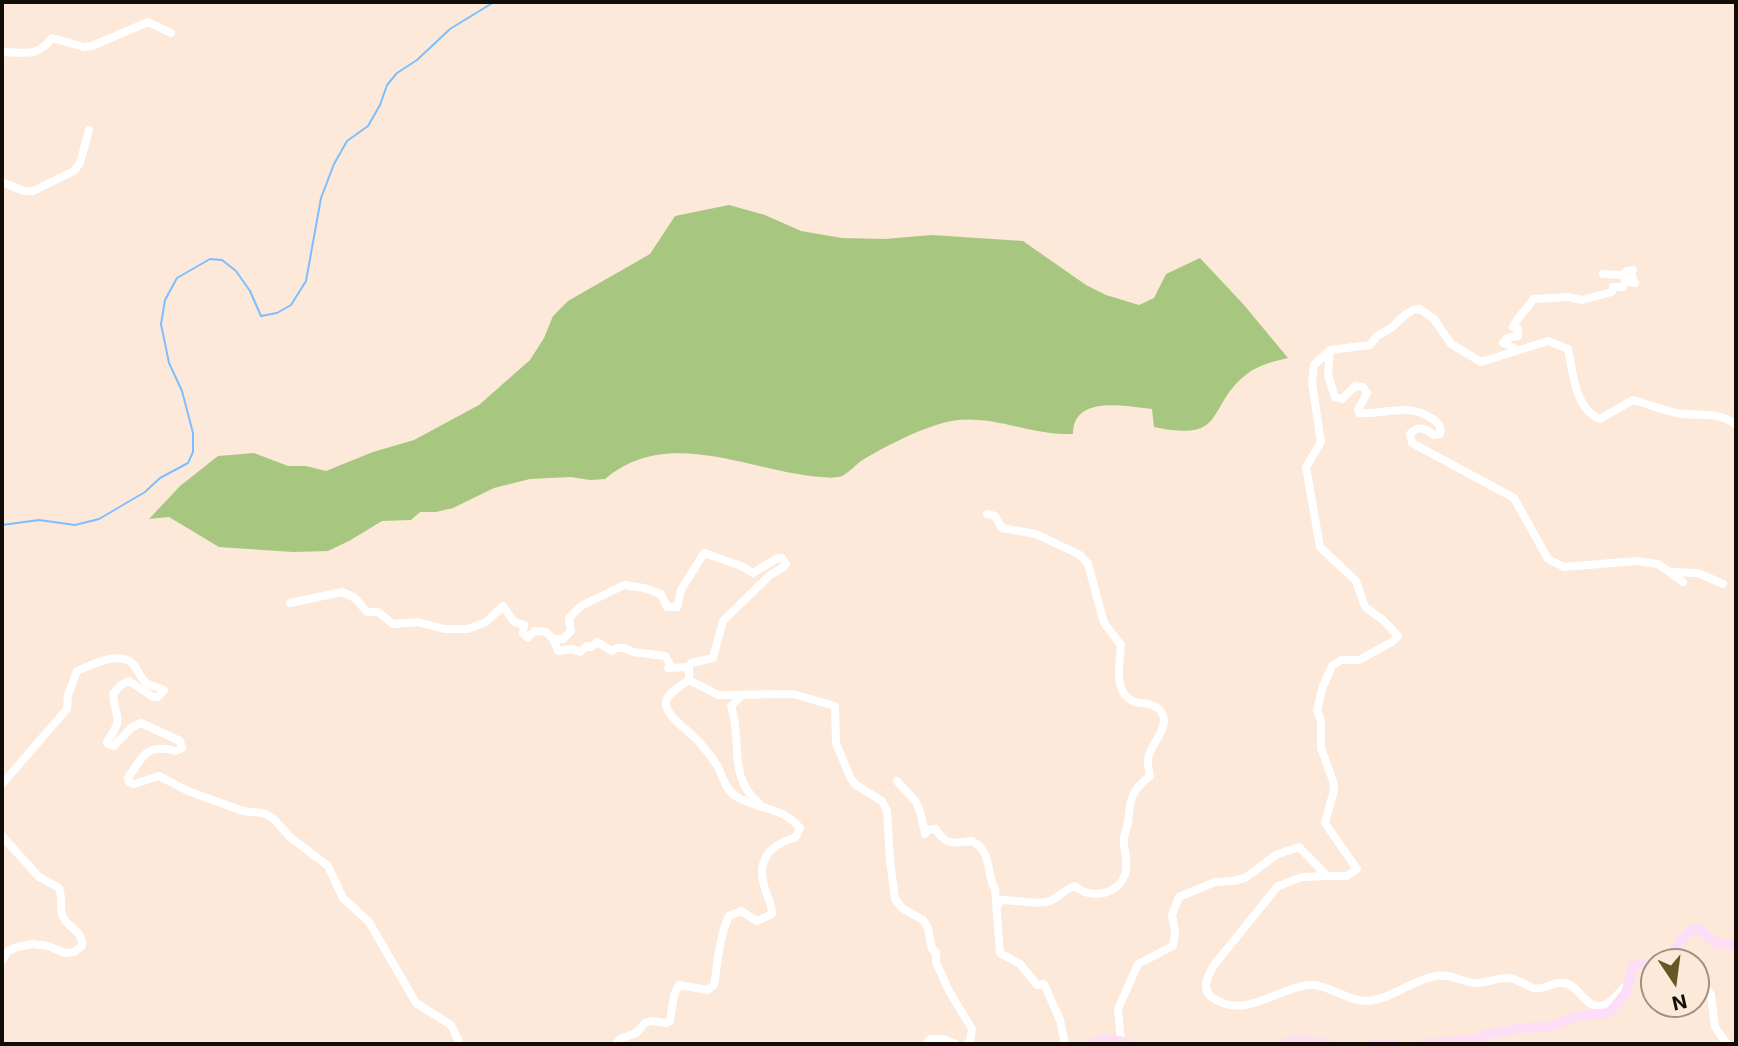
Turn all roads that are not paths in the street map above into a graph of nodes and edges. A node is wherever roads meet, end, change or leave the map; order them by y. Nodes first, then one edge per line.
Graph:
1 (171, 33) dead end
2 (2, 52) edge
3 (89, 130) dead end
4 (2, 182) edge
5 (1603, 274) dead end
6 (1330, 350) junction
7 (1518, 350) junction
8 (1736, 425) edge
9 (987, 514) dead end
10 (1672, 572) junction
11 (1683, 582) dead end
12 (1723, 584) dead end
13 (290, 603) dead end
14 (553, 639) junction
15 (689, 667) junction
16 (689, 680) junction
17 (742, 695) junction
18 (897, 781) dead end
19 (2, 784) edge
20 (765, 807) junction
21 (2, 836) edge
22 (1327, 876) junction
23 (998, 907) junction
24 (1736, 946) edge
25 (1676, 948) edge
26 (2, 961) edge
27 (1638, 965) edge
28 (1629, 982) junction
29 (1710, 994) edge
30 (1124, 1042) edge
31 (460, 1044) edge
32 (616, 1044) edge
33 (926, 1044) edge
34 (955, 1044) edge
35 (967, 1044) edge
36 (1065, 1044) edge
37 (1090, 1044) edge
38 (1283, 1044) edge
39 (1328, 1044) edge
40 (1371, 1044) edge
41 (1395, 1044) edge
42 (1424, 1044) edge
43 (1727, 1044) edge

1 - 2 street
3 - 4 street
5 - 7 street
6 - 7 street
6 - 10 street
6 - 22 street
7 - 8 street
9 - 23 street
10 - 11 street
10 - 12 street
13 - 14 street
14 - 15 street
14 - 15 street
15 - 16 street
16 - 17 street
16 - 20 street
17 - 20 street
17 - 35 street
18 - 23 street
19 - 31 street
20 - 32 street
21 - 26 street
22 - 28 street
22 - 30 street
23 - 36 street
24 - 25 main road
27 - 28 main road
28 - 42 main road
29 - 43 street
30 - 37 main road
33 - 34 street
38 - 39 main road
40 - 41 main road

